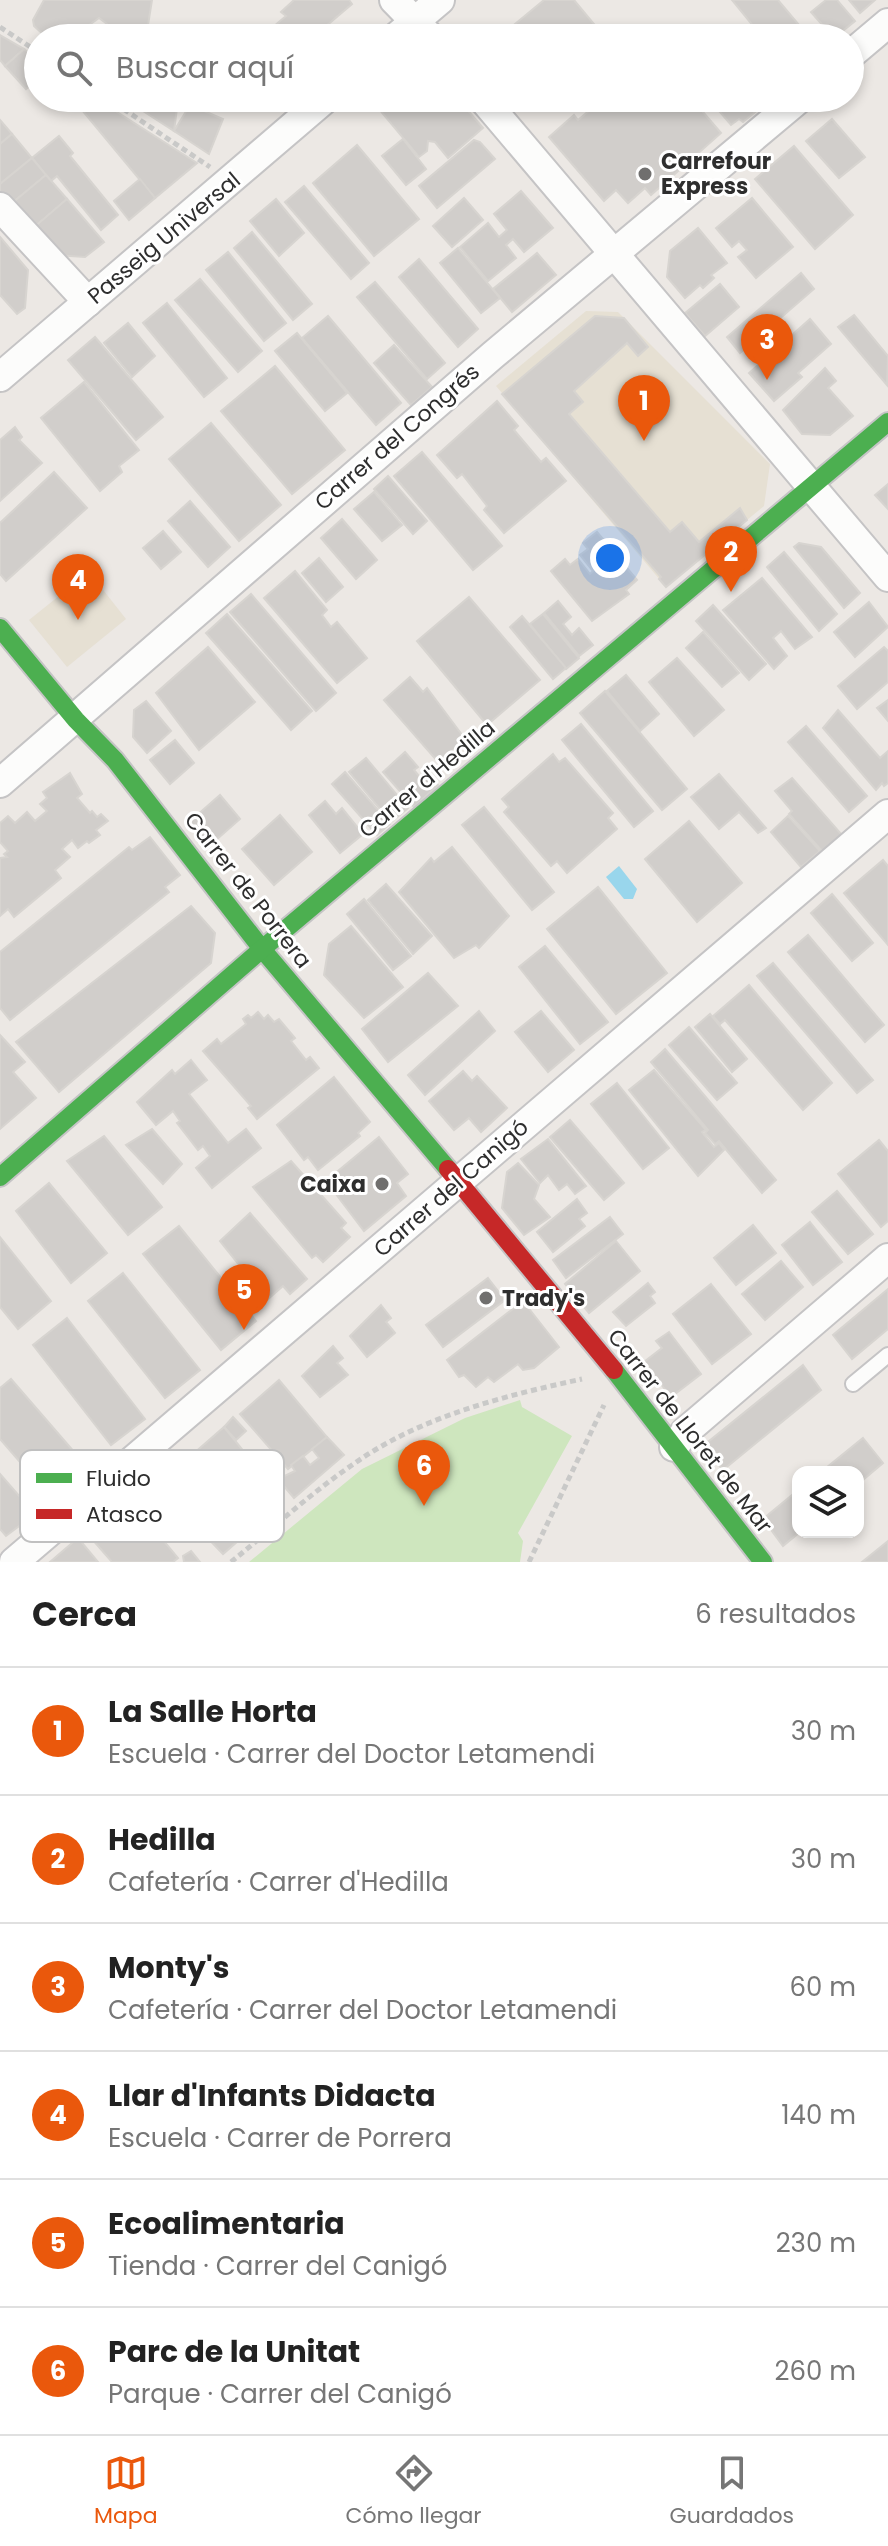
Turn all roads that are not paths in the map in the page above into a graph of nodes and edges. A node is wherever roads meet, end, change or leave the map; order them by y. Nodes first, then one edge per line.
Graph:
1 (394, 0) edge
2 (440, 0) edge
3 (888, 23) edge
4 (409, 24) edge
5 (420, 24) edge
6 (864, 43) edge
7 (310, 112) edge
8 (494, 112) edge
9 (783, 112) edge
10 (0, 207) edge
11 (615, 253) junction
12 (88, 302) junction
13 (0, 377) edge
14 (888, 422) edge
15 (811, 487) junction
16 (888, 577) edge
17 (0, 628) edge
18 (76, 720) junction
19 (0, 783) edge
20 (888, 814) edge
21 (262, 949) junction
22 (0, 1177) edge
23 (458, 1181) junction
24 (888, 1258) edge
25 (888, 1355) edge
26 (853, 1384) dead end
27 (674, 1447) junction
28 (145, 1450) edge
29 (37, 1542) edge
30 (14, 1562) edge
31 (763, 1562) edge

1 - 4 street
2 - 5 street
3 - 6 street
7 - 12 street, Passeig Universal
8 - 11 street
9 - 11 street, Carrer del Congrés
10 - 12 street
11 - 15 street
11 - 18 street, Carrer del Congrés
12 - 13 street, Passeig Universal
14 - 15 street, Carrer d'Hedilla
15 - 16 street
15 - 21 street, Carrer d'Hedilla
17 - 18 street, Carrer de Porrera
18 - 19 street, Carrer del Congrés
18 - 21 street, Carrer de Porrera
20 - 23 street, Carrer del Canigó
21 - 22 street, Carrer d'Hedilla
21 - 23 street, Carrer de Porrera
23 - 27 street, Carrer de Lloret de Mar
23 - 28 street, Carrer del Canigó
24 - 27 street
25 - 26 lane
27 - 31 street, Carrer de Lloret de Mar
29 - 30 street, Carrer del Canigó

